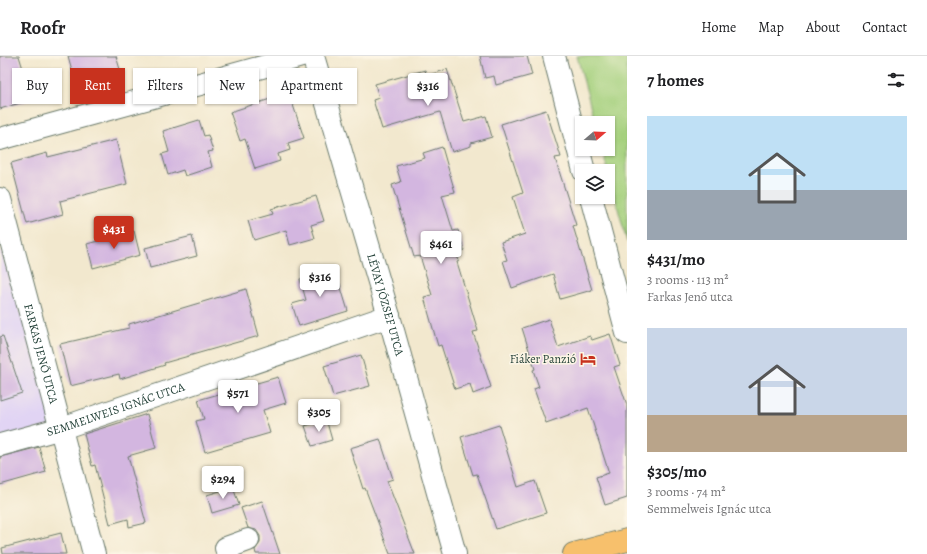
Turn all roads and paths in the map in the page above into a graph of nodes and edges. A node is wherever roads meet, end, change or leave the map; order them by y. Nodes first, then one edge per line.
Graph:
1 (302, 56) edge
2 (313, 56) edge
3 (554, 56) edge
4 (0, 139) edge
5 (582, 164) edge
6 (0, 199) edge
7 (593, 204) edge
8 (388, 316) junction
9 (627, 333) edge
10 (62, 428) junction
11 (0, 445) edge
12 (248, 540) dead end
13 (627, 540) edge
14 (94, 554) edge
15 (228, 554) edge
16 (455, 554) edge
17 (574, 554) edge

1 - 4 street
2 - 8 street, LÉVAY JÓZSEF UTCA
3 - 5 street
6 - 10 street, FARKAS JENŐ UTCA
7 - 9 street
8 - 10 street, SEMMELWEIS IGNÁC UTCA
8 - 16 street, LÉVAY JÓZSEF UTCA
10 - 11 street, SEMMELWEIS IGNÁC UTCA
10 - 14 street, FARKAS JENŐ UTCA
12 - 15 street
13 - 17 main road

